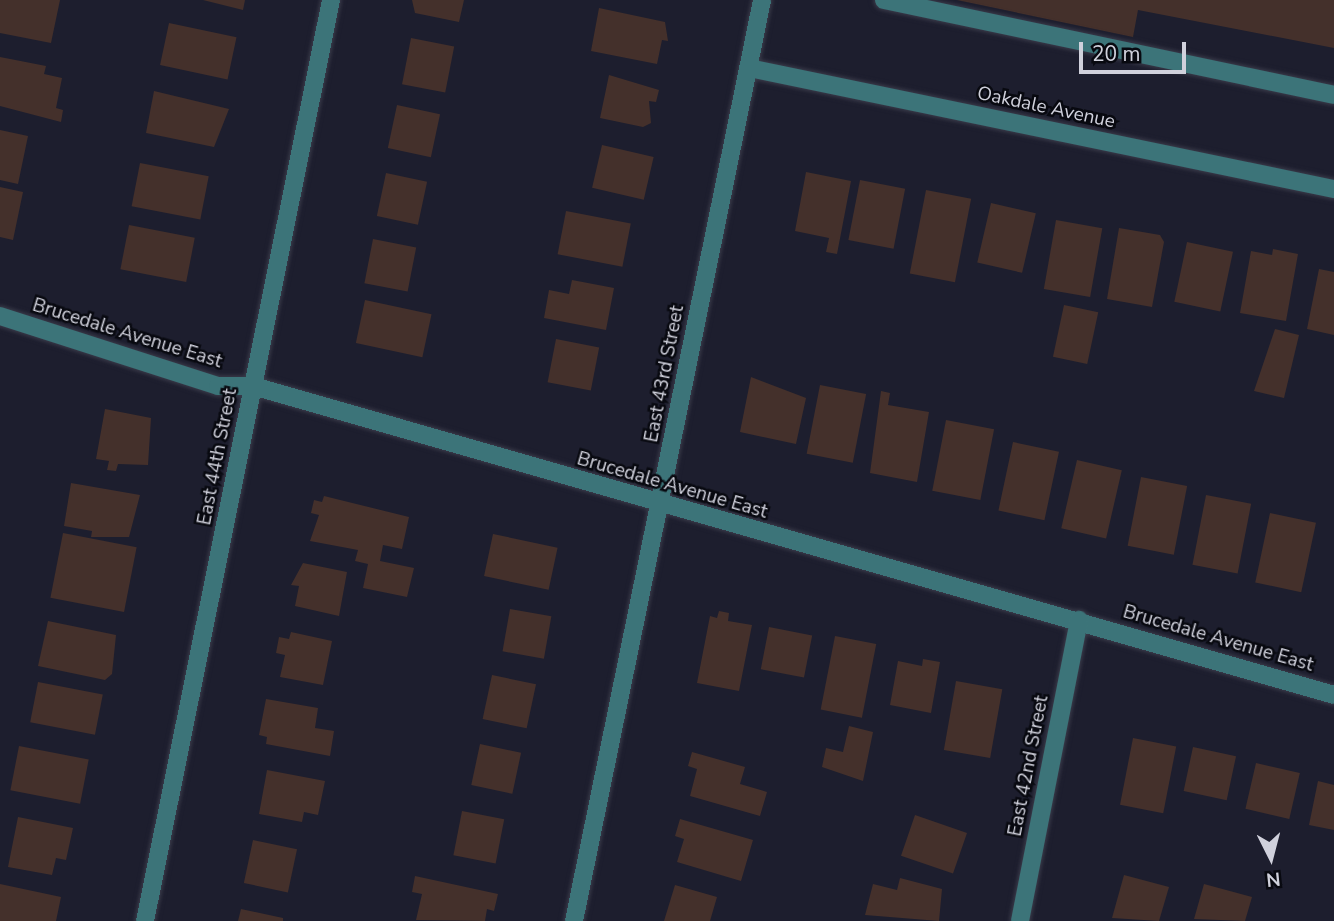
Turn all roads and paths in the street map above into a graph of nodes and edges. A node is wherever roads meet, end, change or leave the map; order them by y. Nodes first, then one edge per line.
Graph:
1 (331, 0) edge
2 (762, 0) edge
3 (884, 0) edge
4 (749, 68) junction
5 (1334, 95) edge
6 (1334, 189) edge
7 (0, 316) edge
8 (253, 386) junction
9 (660, 505) junction
10 (1079, 620) junction
11 (1334, 695) edge
12 (145, 921) edge
13 (574, 921) edge
14 (1020, 921) edge

1 - 8 street, East 44th Street
2 - 4 street, East 43rd Street
3 - 5 street
4 - 6 street, Oakdale Avenue
4 - 9 street, East 43rd Street
7 - 8 street, Brucedale Avenue East
8 - 9 street, Brucedale Avenue East
8 - 12 street, East 44th Street
9 - 10 street, Brucedale Avenue East
9 - 13 street, East 43rd Street
10 - 11 street, Brucedale Avenue East
10 - 14 street, East 42nd Street

